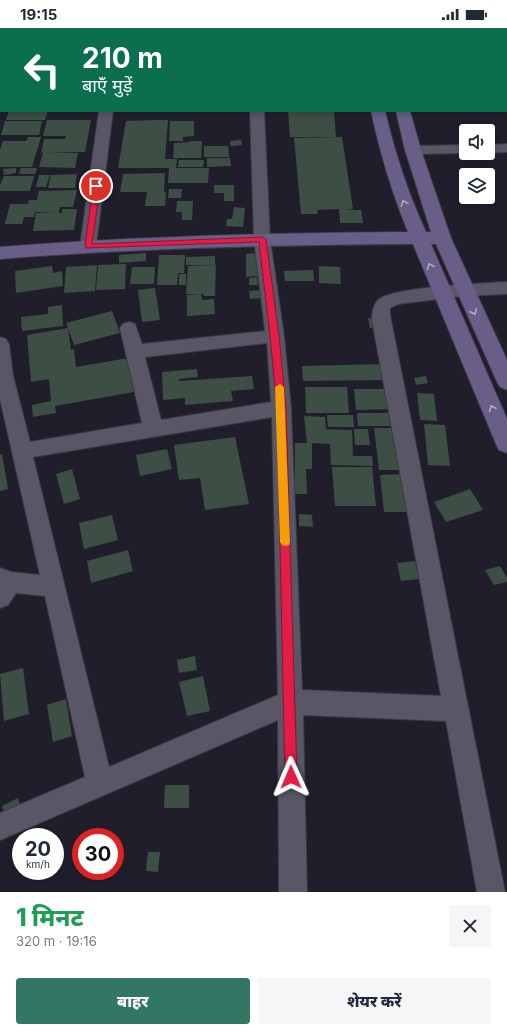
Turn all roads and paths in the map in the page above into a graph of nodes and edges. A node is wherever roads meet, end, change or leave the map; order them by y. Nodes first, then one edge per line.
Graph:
1 (106, 112) edge
2 (256, 112) edge
3 (378, 112) edge
4 (403, 112) edge
5 (507, 148) edge
6 (459, 149) edge
7 (495, 149) edge
8 (413, 150) junction
9 (442, 238) junction
10 (262, 239) junction
11 (419, 239) junction
12 (88, 246) junction
13 (0, 253) edge
14 (507, 288) edge
15 (464, 290) junction
16 (441, 293) junction
17 (129, 328) dead end
18 (274, 336) junction
19 (0, 344) edge
20 (135, 351) junction
21 (2, 377) edge
22 (507, 382) edge
23 (281, 408) junction
24 (153, 430) junction
25 (507, 444) edge
26 (22, 451) junction
27 (4, 586) edge
28 (54, 587) junction
29 (290, 702) junction
30 (456, 709) junction
31 (100, 784) junction
32 (0, 827) edge
33 (293, 892) edge
34 (491, 892) edge

1 - 12 street
2 - 10 street
11 -> 3 main road
4 - 8 main road
5 - 7 street
6 - 8 street
8 - 9 main road
9 - 11 main road
9 - 15 main road
10 - 11 main road
10 - 12 main road
10 - 18 street
16 -> 11 main road
12 - 13 main road
14 - 15 street
15 - 16 street
15 -> 22 main road
25 -> 16 main road
16 - 30 street
17 - 20 street
18 - 20 street
18 - 23 street
19 - 21 street
20 - 24 street
21 - 26 street
23 - 24 street
23 - 29 street
24 - 26 street
26 - 28 street
27 - 28 street
28 - 31 street
29 - 30 street
29 - 31 street
29 - 33 street
30 - 34 street
31 - 32 street

